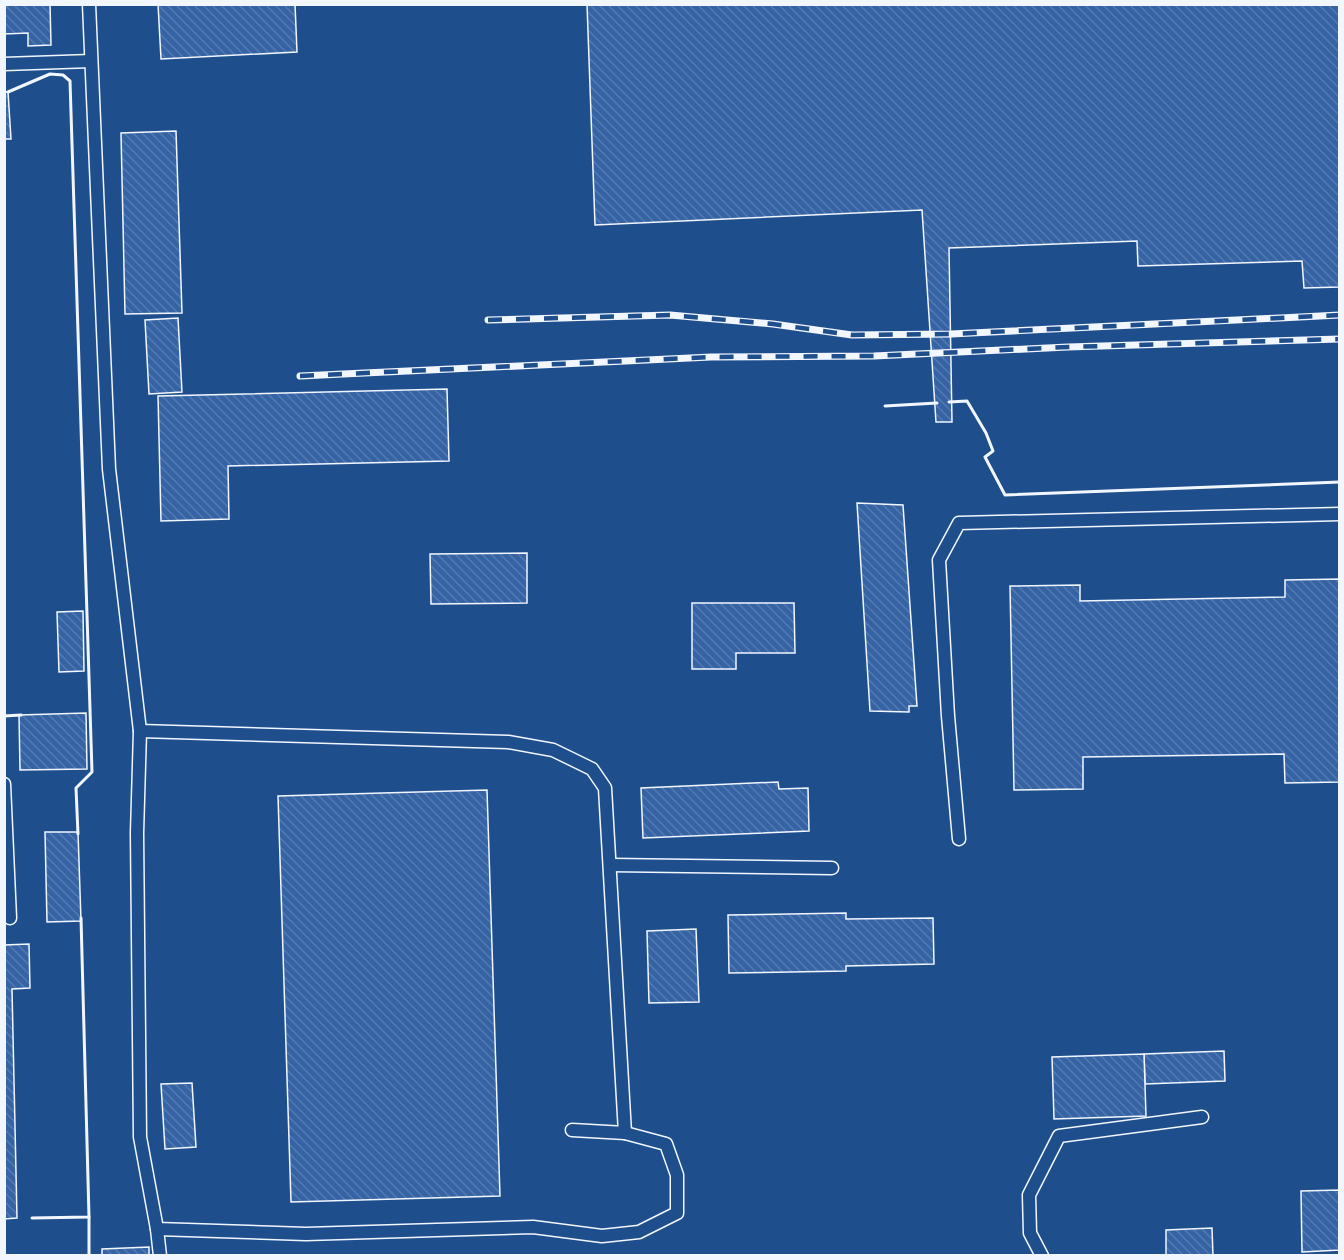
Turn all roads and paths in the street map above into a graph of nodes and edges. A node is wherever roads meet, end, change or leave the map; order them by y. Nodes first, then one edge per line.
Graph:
1 (89, 4) edge
2 (91, 61) junction
3 (4, 64) edge
4 (1340, 513) edge
5 (140, 731) junction
6 (4, 784) edge
7 (959, 839) dead end
8 (610, 865) junction
9 (832, 868) dead end
10 (10, 918) dead end
11 (1202, 1117) dead end
12 (572, 1130) dead end
13 (625, 1133) junction
14 (157, 1229) junction
15 (160, 1256) edge
16 (1042, 1256) edge

1 - 2 lane
2 - 3 lane
2 - 5 lane
4 - 7 lane
5 - 8 lane
5 - 14 lane
6 - 10 lane
8 - 9 lane
8 - 13 lane
11 - 16 lane
12 - 13 lane
13 - 14 lane
14 - 15 lane

